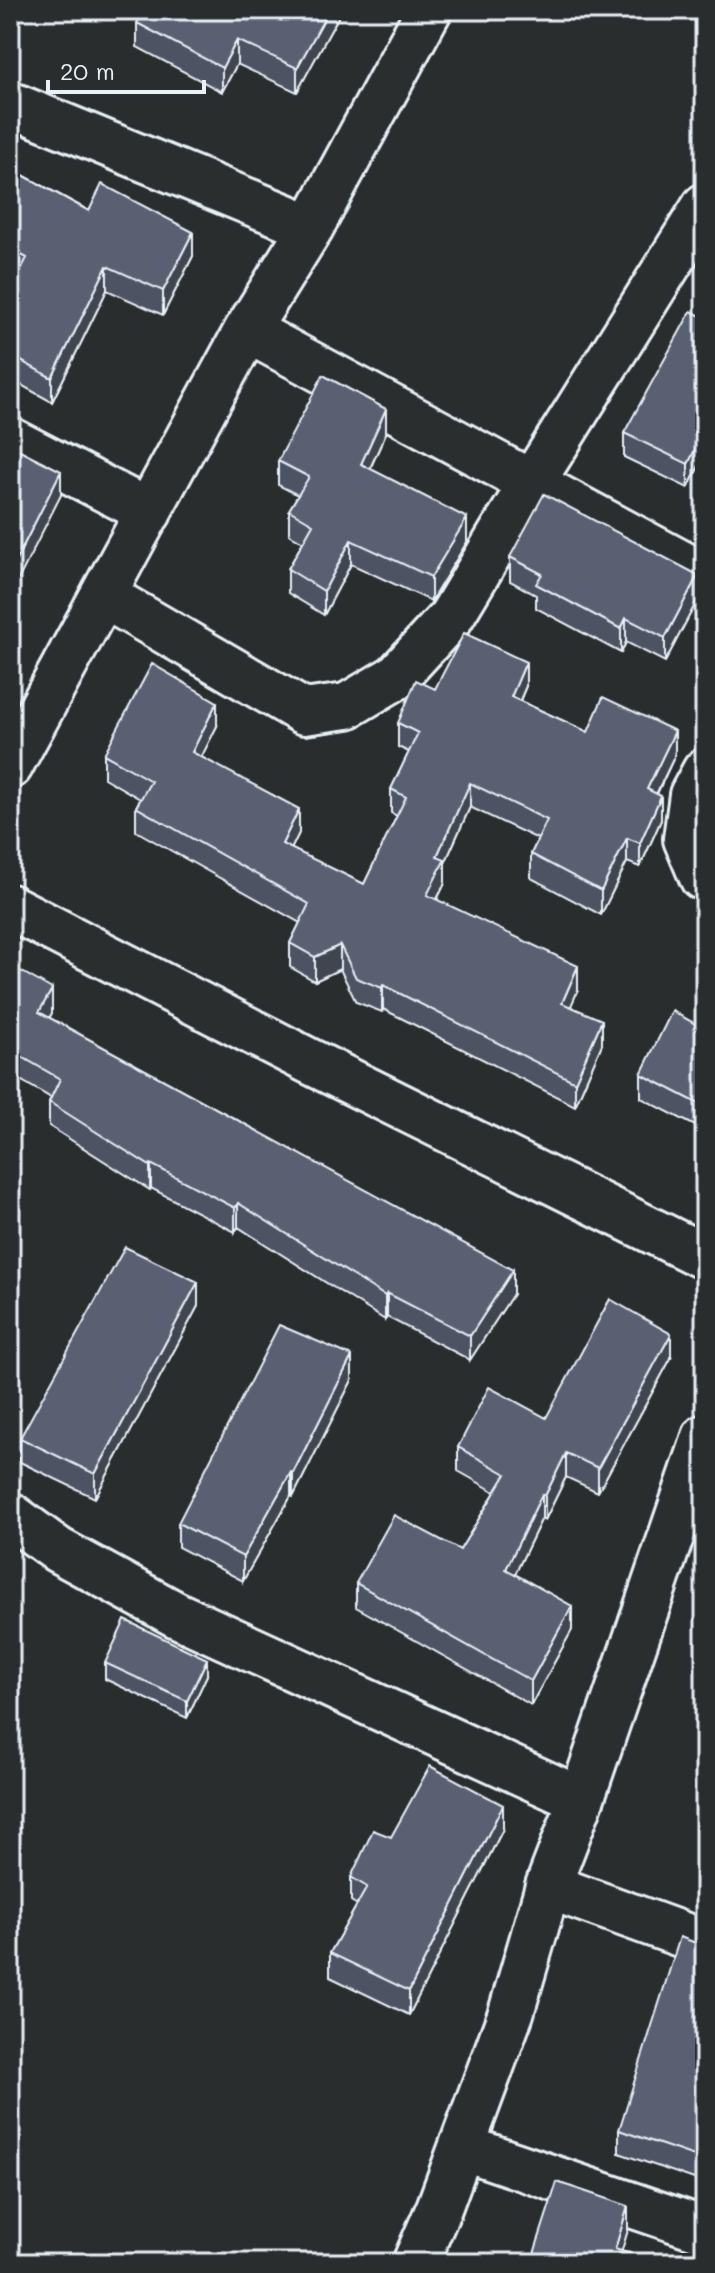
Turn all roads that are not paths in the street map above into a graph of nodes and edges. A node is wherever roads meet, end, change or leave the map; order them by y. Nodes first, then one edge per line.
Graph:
1 (429, 10) edge
2 (10, 104) edge
3 (705, 206) edge
4 (311, 227) junction
5 (247, 330) junction
6 (10, 440) edge
7 (531, 484) junction
8 (149, 512) junction
9 (705, 576) edge
10 (103, 595) junction
11 (10, 766) edge
12 (705, 771) edge
13 (705, 878) edge
14 (10, 907) edge
15 (705, 1257) edge
16 (705, 1437) edge
17 (10, 1515) edge
18 (581, 1800) junction
19 (548, 1886) junction
20 (705, 1943) edge
21 (462, 2147) junction
22 (705, 2230) edge
23 (415, 2263) edge

1 - 4 street
2 - 4 street
3 - 7 street
4 - 5 street
5 - 7 street
5 - 8 street
6 - 8 street
7 - 9 street
7 - 10 street
8 - 10 street
10 - 11 street
12 - 13 street
14 - 15 street
16 - 18 street
17 - 18 street
18 - 19 street
19 - 20 street
19 - 21 street
21 - 22 street
21 - 23 street

